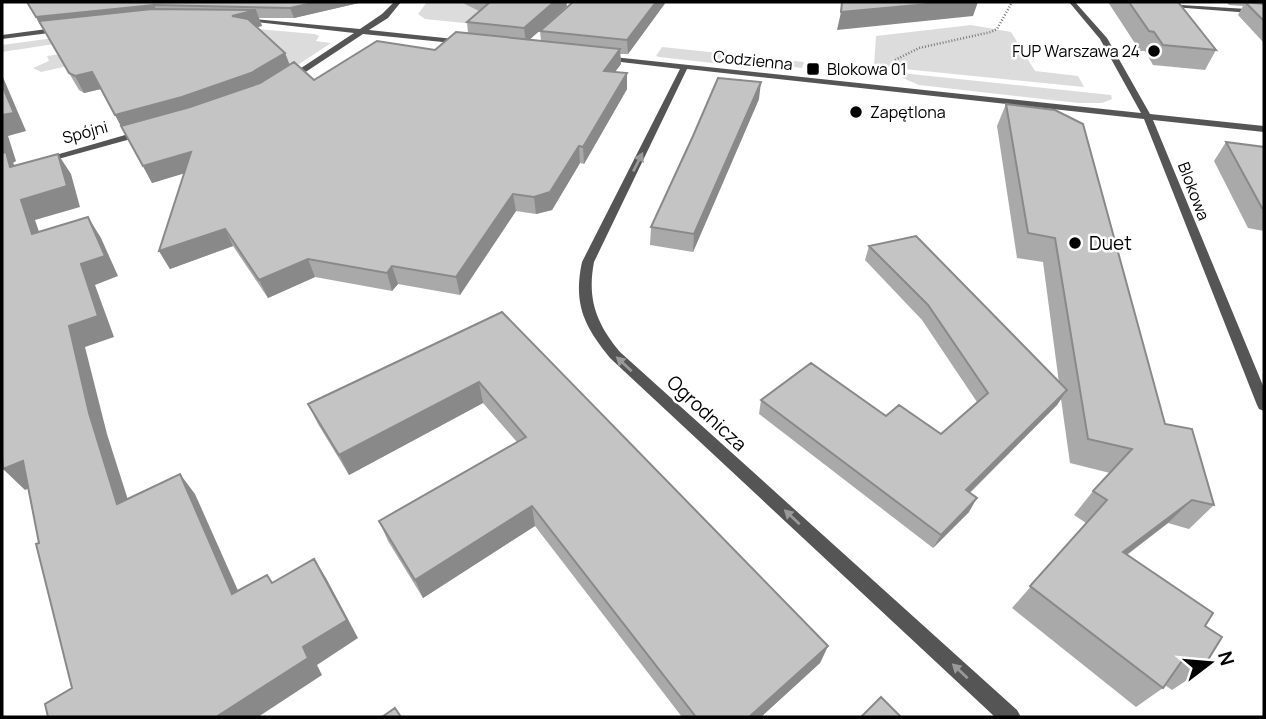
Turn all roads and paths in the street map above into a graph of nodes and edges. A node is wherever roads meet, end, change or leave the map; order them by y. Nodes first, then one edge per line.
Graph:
1 (398, 2) edge
2 (1012, 2) edge
3 (1072, 2) edge
4 (1134, 2) edge
5 (1264, 12) edge
6 (238, 20) edge
7 (72, 27) edge
8 (363, 31) junction
9 (2, 37) edge
10 (468, 43) edge
11 (598, 57) edge
12 (889, 63) dead end
13 (685, 66) junction
14 (281, 85) edge
15 (1147, 116) junction
16 (158, 128) edge
17 (1264, 129) edge
18 (29, 164) edge
19 (1264, 405) edge
20 (1010, 717) edge

1 - 8 street
2 - 12 path
3 - 15 street, Blokowa
4 - 5 street
6 - 8 street
7 - 9 street
8 - 10 street
8 - 14 street
11 - 13 street, Codzienna
13 - 15 street, Codzienna
20 -> 13 street, Ogrodnicza
15 - 17 street, Codzienna
15 - 19 street, Blokowa
16 - 18 street, Spójni

